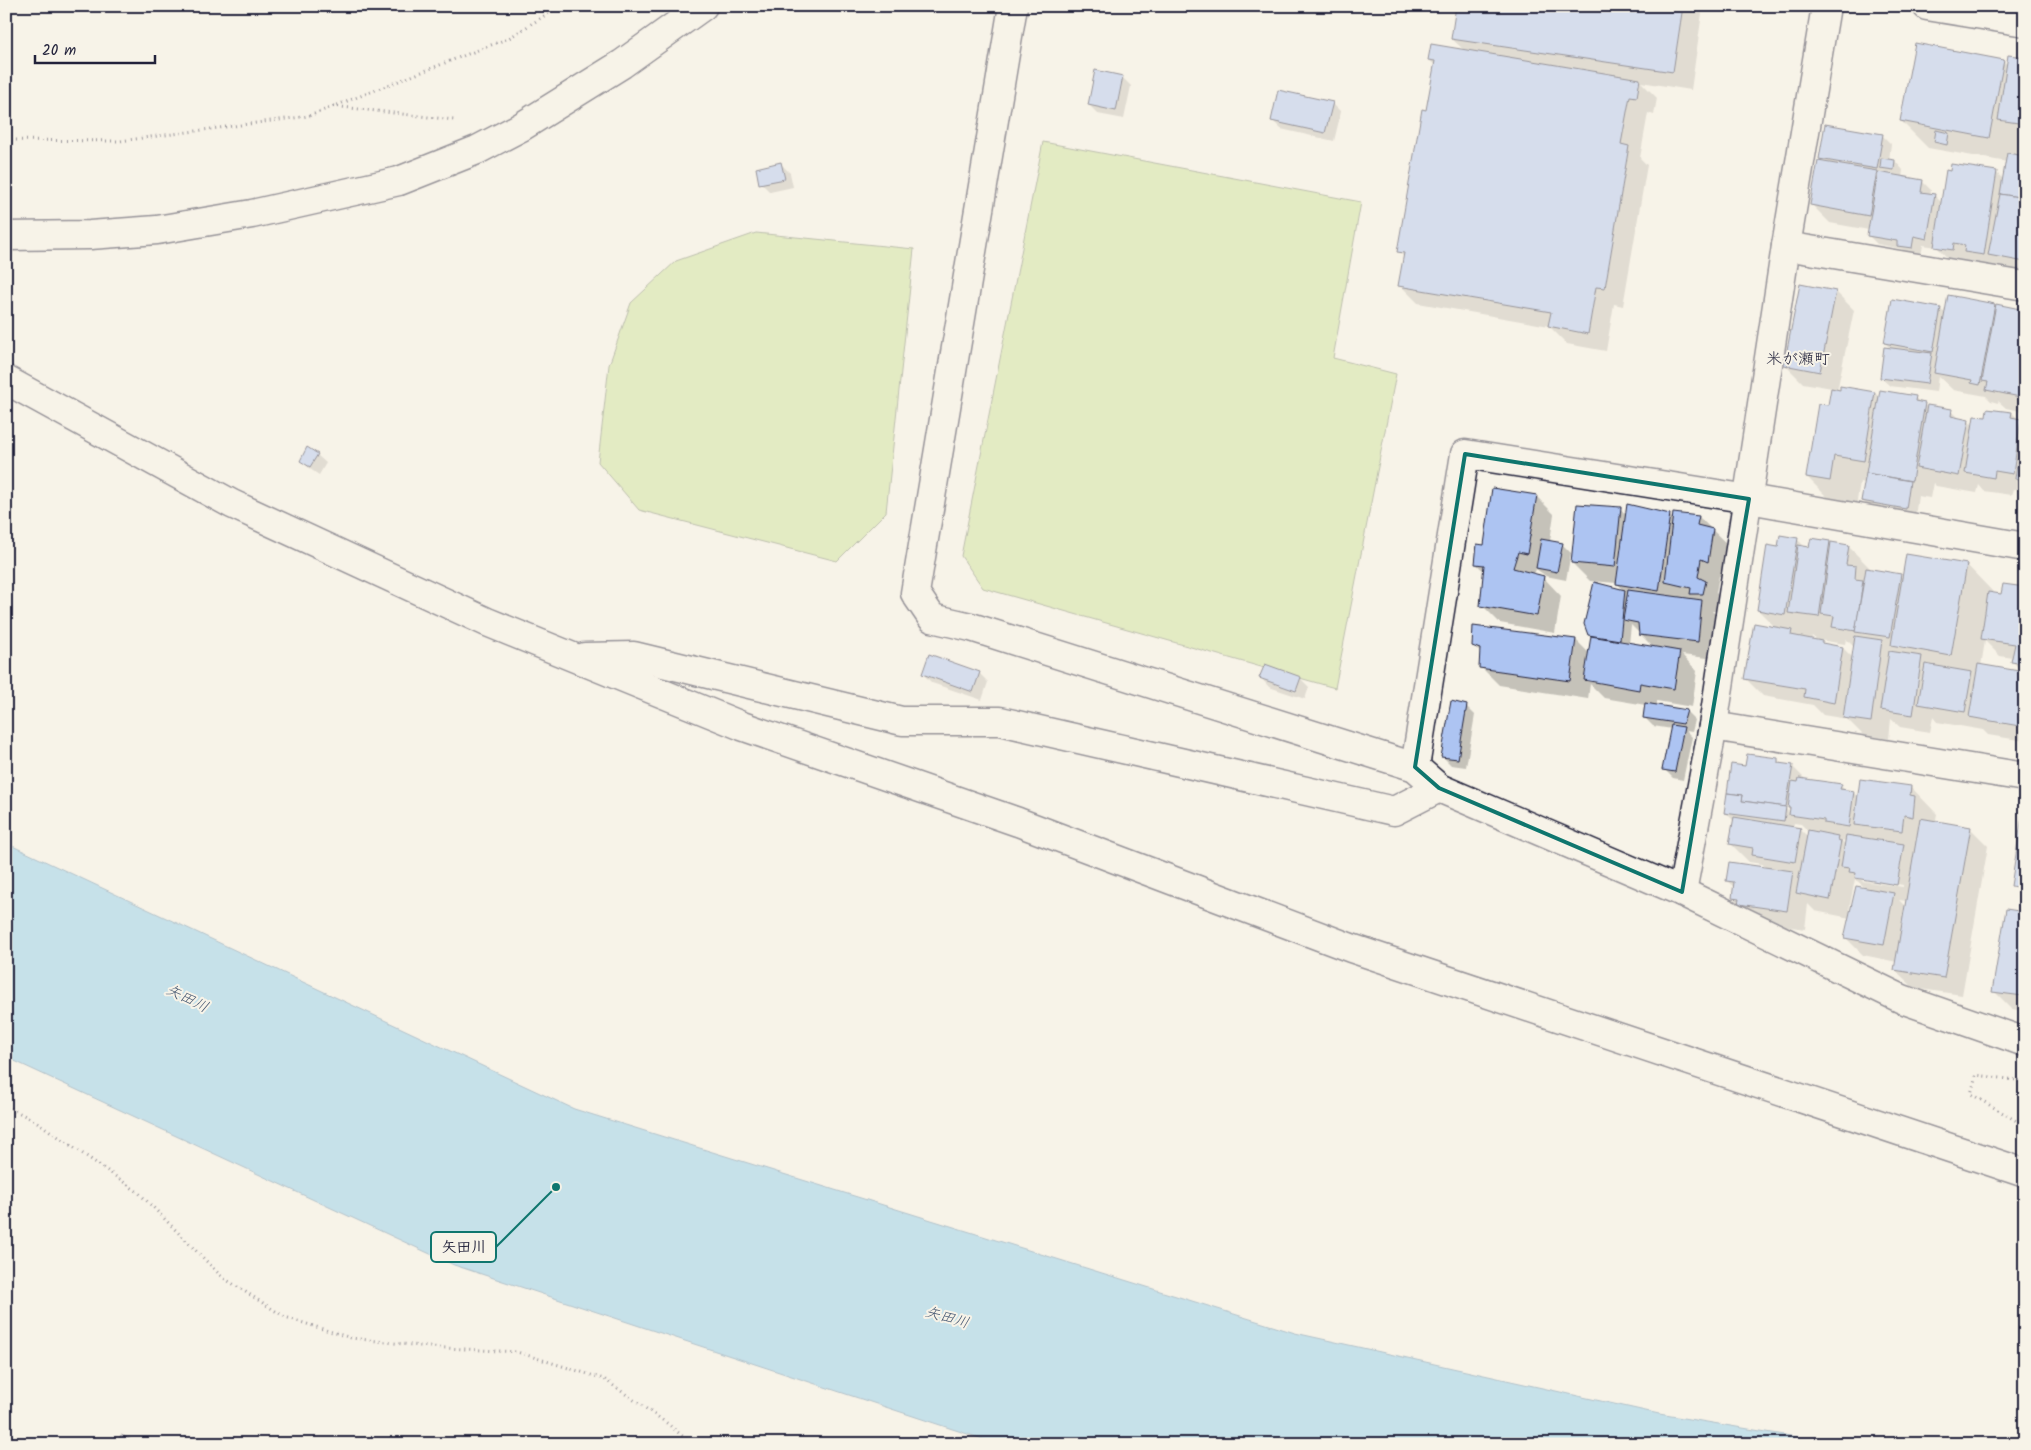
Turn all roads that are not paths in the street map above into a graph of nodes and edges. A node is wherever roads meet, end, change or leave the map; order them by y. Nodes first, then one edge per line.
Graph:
1 (703, 6) edge
2 (1013, 6) edge
3 (1826, 6) edge
4 (1927, 6) edge
5 (2025, 22) edge
6 (6, 236) edge
7 (1786, 246) junction
8 (2025, 286) edge
9 (6, 380) edge
10 (1748, 499) junction
11 (2025, 547) edge
12 (574, 658) junction
13 (1713, 726) junction
14 (1415, 767) junction
15 (2025, 777) edge
16 (1439, 788) junction
17 (1682, 892) junction
18 (2025, 1042) edge
19 (2025, 1173) edge

1 - 6 street
2 - 14 street
3 - 7 street
4 - 5 street
7 - 8 street
7 - 10 street
9 - 12 street
10 - 11 street
10 - 13 street
10 - 14 street
12 - 16 street
12 - 19 street
13 - 15 street
13 - 17 street
14 - 16 street
16 - 17 street
17 - 18 street

